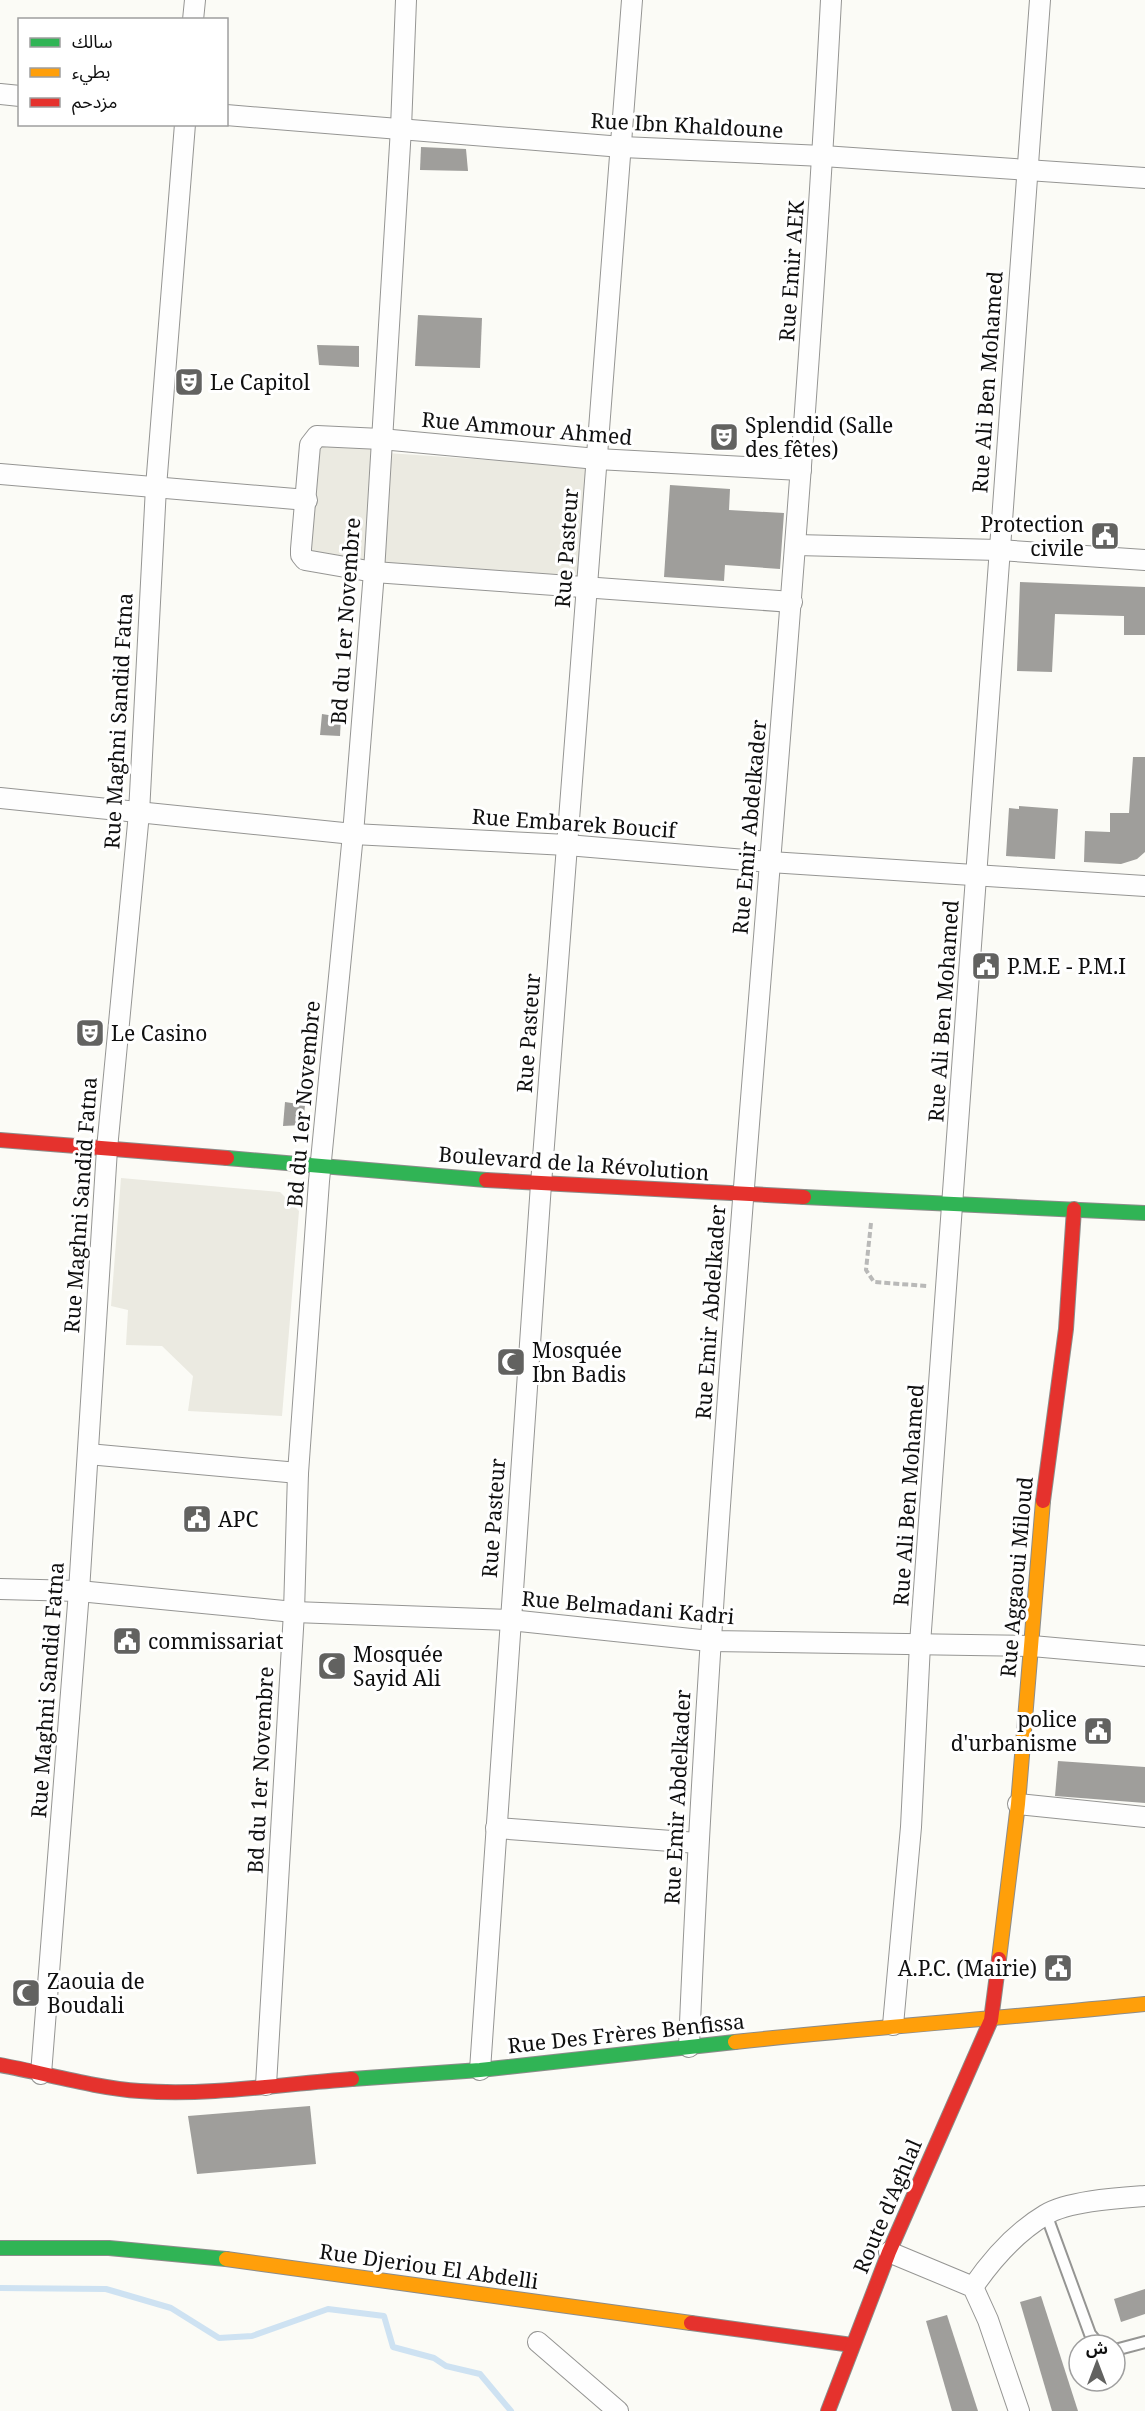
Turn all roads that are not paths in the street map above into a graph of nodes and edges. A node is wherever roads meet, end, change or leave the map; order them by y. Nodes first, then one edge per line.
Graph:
1 (195, 0) edge
2 (406, 0) edge
3 (632, 0) edge
4 (831, 0) edge
5 (1040, 0) edge
6 (193, 18) edge
7 (0, 94) edge
8 (18, 96) edge
9 (228, 115) edge
10 (185, 126) edge
11 (401, 129) junction
12 (622, 147) junction
13 (823, 156) junction
14 (1026, 169) junction
15 (1145, 178) edge
16 (381, 439) junction
17 (597, 459) junction
18 (801, 470) junction
19 (0, 474) edge
20 (156, 487) junction
21 (307, 500) junction
22 (796, 545) junction
23 (999, 550) junction
24 (1145, 560) edge
25 (374, 572) junction
26 (586, 586) junction
27 (792, 602) junction
28 (0, 798) edge
29 (139, 813) junction
30 (353, 834) junction
31 (567, 845) junction
32 (770, 862) junction
33 (977, 875) junction
34 (1145, 886) edge
35 (0, 1140) edge
36 (107, 1149) junction
37 (320, 1173) junction
38 (541, 1184) junction
39 (743, 1196) junction
40 (953, 1205) junction
41 (1074, 1209) junction
42 (1145, 1214) edge
43 (88, 1454) junction
44 (298, 1473) junction
45 (0, 1589) edge
46 (79, 1591) junction
47 (294, 1612) junction
48 (510, 1620) junction
49 (710, 1641) junction
50 (920, 1644) junction
51 (1032, 1646) junction
52 (1145, 1656) edge
53 (1018, 1804) junction
54 (1145, 1817) edge
55 (496, 1828) junction
56 (698, 1843) junction
57 (1145, 2004) edge
58 (991, 2020) junction
59 (893, 2025) junction
60 (689, 2047) junction
61 (0, 2065) edge
62 (480, 2070) junction
63 (41, 2074) junction
64 (266, 2085) junction
65 (1145, 2196) edge
66 (1046, 2214) junction
67 (0, 2248) edge
68 (889, 2252) junction
69 (974, 2287) junction
70 (1090, 2333) edge
71 (538, 2342) dead end
72 (1145, 2342) edge
73 (852, 2344) junction
74 (1127, 2347) edge
75 (618, 2411) edge
76 (828, 2411) edge
77 (1019, 2411) edge

1 - 6 street
2 - 11 street, Bd du 1er Novembre
3 - 12 street, Rue Pasteur
4 - 13 street, Rue Emir AEK
5 - 14 street, Rue Ali Ben Mohamed
7 - 8 street
9 - 11 street, Rue Ibn Khaldoune
10 - 20 street, Rue Maghni Sandid Fatna
11 - 12 street, Rue Ibn Khaldoune
11 - 16 street, Bd du 1er Novembre
12 - 13 street, Rue Ibn Khaldoune
12 - 17 street, Rue Pasteur
13 - 14 street, Rue Ibn Khaldoune
13 - 18 street, Rue Emir AEK
14 - 15 street, Rue Ibn Khaldoune
14 - 23 street, Rue Ali Ben Mohamed
16 - 17 street, Rue Ammour Ahmed
16 - 21 street, Rue Ammour Ahmed
16 - 25 street, Bd du 1er Novembre
17 - 18 street, Rue Ammour Ahmed
17 - 26 street, Rue Pasteur
18 - 22 street, Rue Emir AEK
19 - 20 street
20 - 21 street
20 - 29 street, Rue Maghni Sandid Fatna
21 - 25 street, Rue Ammour Ahmed
22 - 23 street
22 - 27 street, Rue Emir Abdelkader
23 - 24 street
23 - 33 street, Rue Ali Ben Mohamed
25 - 26 street, Rue Ammour Ahmed
25 - 30 street, Bd du 1er Novembre
26 - 27 street, Rue Ammour Ahmed
26 - 31 street, Rue Pasteur
27 - 32 street, Rue Emir Abdelkader
28 - 29 street, Rue Embarek Boucif
29 - 30 street, Rue Embarek Boucif
29 - 36 street, Rue Maghni Sandid Fatna
30 - 31 street, Rue Embarek Boucif
30 - 37 street, Bd du 1er Novembre
31 - 32 street, Rue Embarek Boucif
31 - 38 street, Rue Pasteur
32 - 33 street, Rue Embarek Boucif
32 - 39 street, Rue Emir Abdelkader
33 - 34 street, Rue Embarek Boucif
33 - 40 street, Rue Ali Ben Mohamed
35 - 36 main road, Boulevard de la Révolution
36 - 37 main road, Boulevard de la Révolution
36 - 43 street, Rue Maghni Sandid Fatna
37 - 38 main road, Boulevard de la Révolution
37 - 44 street, Bd du 1er Novembre
38 - 39 main road, Boulevard de la Révolution
38 - 48 street, Rue Pasteur
39 - 40 main road, Boulevard de la Révolution
39 - 49 street, Rue Emir Abdelkader
40 - 41 main road, Boulevard de la Révolution
40 - 50 street, Rue Ali Ben Mohamed
41 - 42 main road, Boulevard de la Révolution
41 - 51 main road, Rue Aggaoui Miloud
43 - 44 street
43 - 46 street, Rue Maghni Sandid Fatna
44 - 47 street, Bd du 1er Novembre
45 - 46 street, Rue Belmadani Kadri
46 - 47 street, Rue Belmadani Kadri
46 - 63 street, Rue Maghni Sandid Fatna
47 - 48 street, Rue Belmadani Kadri
47 - 64 street, Bd du 1er Novembre
48 - 49 street, Rue Belmadani Kadri
48 - 55 street, Rue Pasteur
49 - 50 street, Rue Belmadani Kadri
49 - 56 street, Rue Emir Abdelkader
50 - 51 street, Rue Belmadani Kadri
50 - 59 street, Rue Ali Ben Mohamed
51 - 52 street, Rue Belmadani Kadri
51 - 53 main road, Rue Aggaoui Miloud
53 - 54 street
53 - 58 main road, Rue Aggaoui Miloud
55 - 56 street
55 - 62 street, Rue Pasteur
56 - 60 street, Rue Emir Abdelkader
57 - 58 main road, Rue Des Frères Benfissa
58 - 59 main road, Rue Des Frères Benfissa
58 - 68 main road, Route d'Aghlal
59 - 60 main road, Rue Des Frères Benfissa
60 - 62 main road, Rue Des Frères Benfissa
61 - 63 main road, Rue Des Frères Benfissa
62 - 64 main road, Rue Des Frères Benfissa
63 - 64 main road, Rue Des Frères Benfissa
65 - 66 street
66 - 69 street
66 - 70 lane
67 - 73 main road, Rue Djeriou El Abdelli
68 - 69 street
68 - 73 main road, Route d'Aghlal
69 - 77 street
71 - 75 street
72 - 74 lane
73 - 76 main road, Route d'Aghlal

